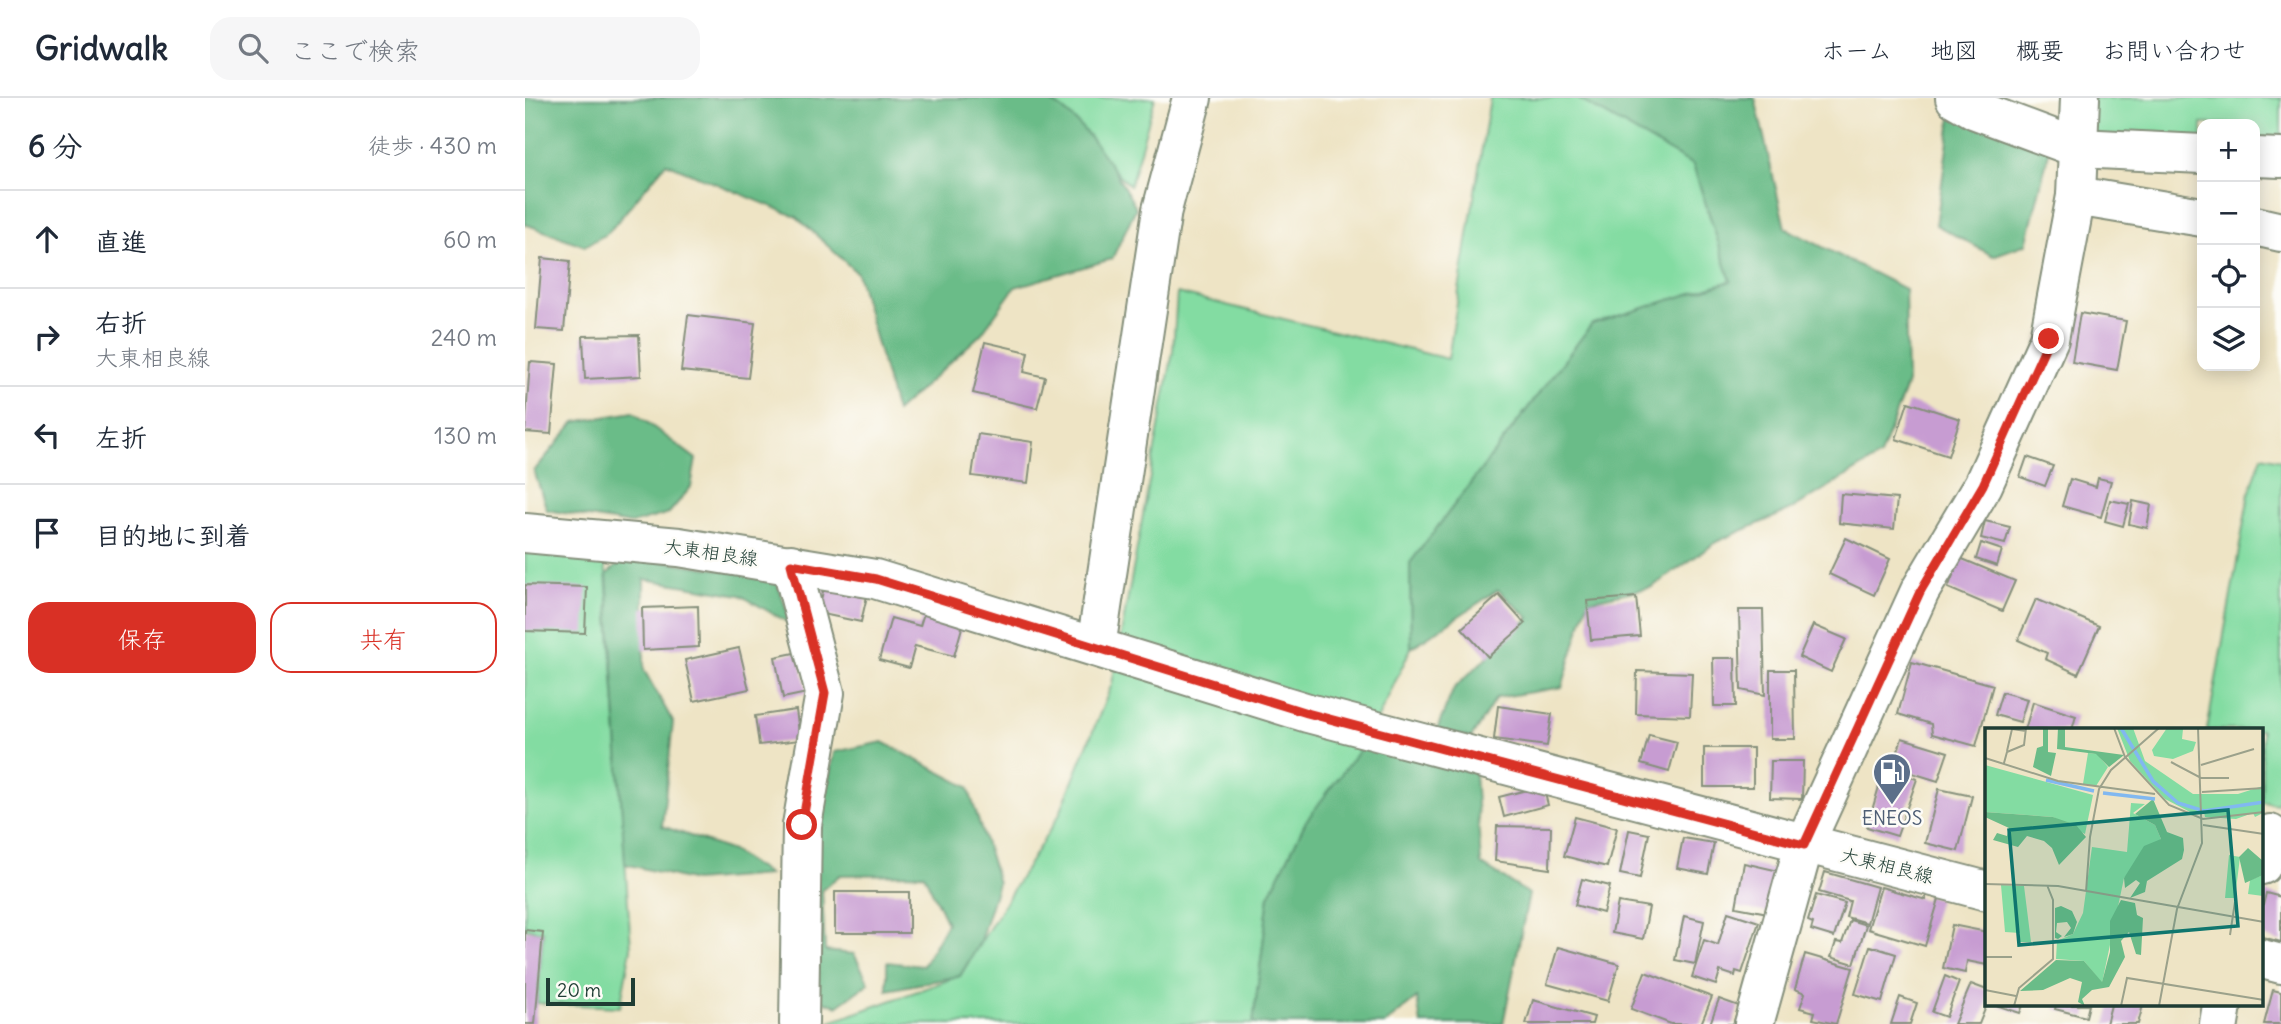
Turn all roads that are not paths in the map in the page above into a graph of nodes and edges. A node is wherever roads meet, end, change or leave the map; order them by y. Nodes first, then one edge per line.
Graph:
1 (1192, 98) edge
2 (1955, 98) edge
3 (2079, 124) edge
4 (2197, 153) edge
5 (2260, 157) edge
6 (2281, 158) edge
7 (2076, 197) junction
8 (2197, 216) edge
9 (2260, 227) edge
10 (2281, 232) edge
11 (525, 533) edge
12 (791, 564) junction
13 (1095, 647) junction
14 (1804, 845) junction
15 (1985, 890) edge
16 (2263, 959) edge
17 (2281, 964) edge
18 (2222, 1006) edge
19 (799, 1024) edge
20 (1753, 1024) edge
21 (2219, 1024) edge

1 - 13 street
2 - 3 street
3 - 4 street
3 - 7 street
5 - 6 street
7 - 8 street
7 - 14 street
9 - 10 street
11 - 12 street, 大東相良線
12 - 13 street, 大東相良線
12 - 19 street
13 - 14 street, 大東相良線
14 - 15 street, 大東相良線
14 - 20 street
16 - 17 street
18 - 21 street

